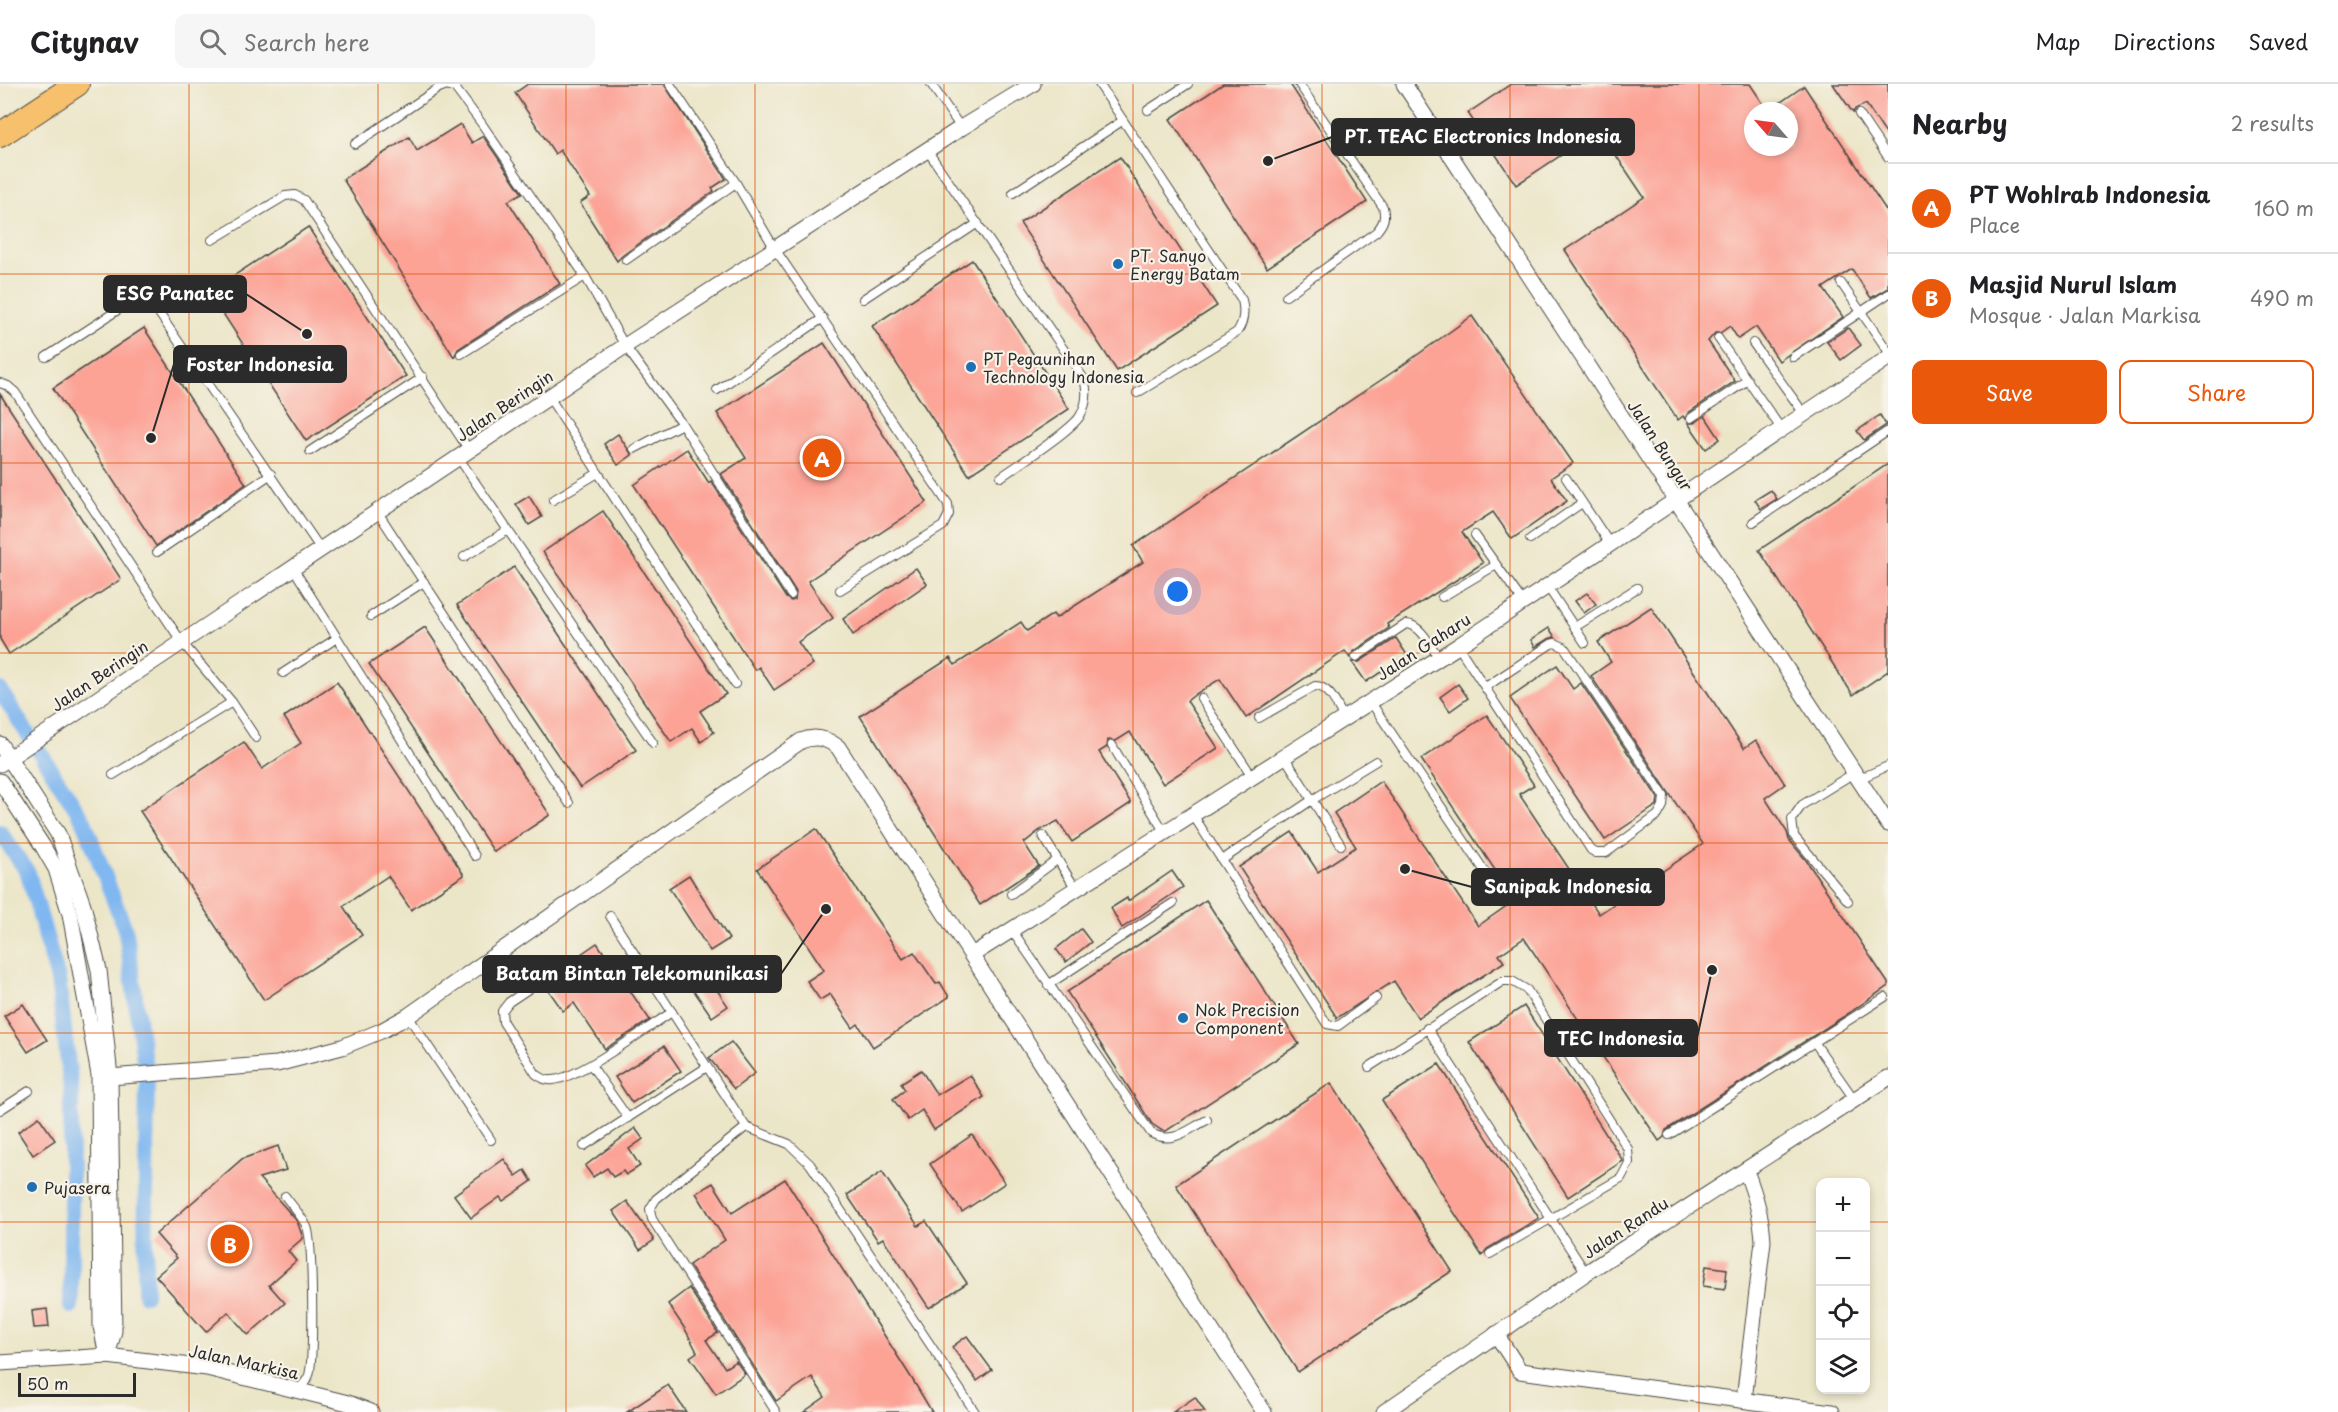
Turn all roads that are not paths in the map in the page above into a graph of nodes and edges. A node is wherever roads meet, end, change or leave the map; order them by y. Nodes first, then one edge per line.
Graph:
1 (77, 84) edge
2 (670, 84) edge
3 (931, 84) edge
4 (1033, 84) edge
5 (1099, 84) edge
6 (1188, 84) edge
7 (1299, 84) edge
8 (1404, 84) edge
9 (1148, 110) dead end
10 (1859, 114) dead end
11 (1122, 121) junction
12 (961, 128) junction
13 (0, 135) edge
14 (355, 144) dead end
15 (927, 150) junction
16 (1888, 157) edge
17 (736, 183) junction
18 (1013, 193) dead end
19 (978, 223) junction
20 (212, 240) dead end
21 (775, 249) junction
22 (626, 260) dead end
23 (585, 276) junction
24 (1841, 283) dead end
25 (1888, 294) edge
26 (1286, 296) dead end
27 (863, 299) dead end
28 (1862, 312) junction
29 (823, 318) junction
30 (1718, 338) dead end
31 (1753, 343) dead end
32 (626, 346) junction
33 (1888, 351) edge
34 (461, 354) dead end
35 (46, 357) dead end
36 (1793, 357) dead end
37 (1888, 358) edge
38 (423, 377) junction
39 (1748, 380) junction
40 (0, 384) edge
41 (717, 390) dead end
42 (1137, 393) dead end
43 (549, 397) junction
44 (1805, 415) junction
45 (1690, 418) dead end
46 (682, 424) junction
47 (1782, 430) junction
48 (1888, 431) edge
49 (634, 449) dead end
50 (310, 451) dead end
51 (464, 453) junction
52 (598, 473) junction
53 (271, 474) junction
54 (1001, 477) dead end
55 (1566, 478) dead end
56 (553, 500) dead end
57 (1675, 500) junction
58 (1582, 503) junction
59 (376, 511) junction
60 (1753, 522) dead end
61 (508, 530) junction
62 (1475, 535) dead end
63 (1530, 539) dead end
64 (1610, 544) junction
65 (320, 548) junction
66 (157, 552) dead end
67 (464, 557) dead end
68 (1496, 564) junction
69 (292, 567) junction
70 (424, 582) junction
71 (1547, 586) junction
72 (1637, 588) dead end
73 (840, 590) dead end
74 (791, 595) dead end
75 (1442, 597) dead end
76 (1523, 602) junction
77 (371, 616) dead end
78 (1575, 627) junction
79 (337, 638) junction
80 (181, 641) junction
81 (1585, 644) dead end
82 (1458, 646) junction
83 (1356, 657) dead end
84 (1439, 658) junction
85 (283, 674) dead end
86 (735, 684) dead end
87 (1487, 686) junction
88 (1201, 698) dead end
89 (232, 702) junction
90 (1370, 702) junction
91 (1259, 718) dead end
92 (1344, 718) junction
93 (256, 738) dead end
94 (653, 743) dead end
95 (0, 744) edge
96 (1112, 745) dead end
97 (1284, 756) junction
98 (4, 761) edge
99 (1376, 762) dead end
100 (1888, 766) edge
101 (113, 775) dead end
102 (1252, 776) junction
103 (1856, 776) junction
104 (0, 781) edge
105 (1312, 800) junction
106 (569, 803) dead end
107 (1193, 815) junction
108 (1888, 824) edge
109 (1165, 833) junction
110 (1043, 836) dead end
111 (1341, 845) dead end
112 (475, 856) dead end
113 (1057, 860) junction
114 (1222, 860) junction
115 (1494, 885) dead end
116 (1076, 889) junction
117 (1011, 894) dead end
118 (1848, 902) dead end
119 (1173, 903) dead end
120 (610, 916) dead end
121 (1012, 930) junction
122 (972, 955) junction
123 (1048, 985) junction
124 (530, 988) dead end
125 (1885, 997) dead end
126 (1376, 998) dead end
127 (672, 1012) junction
128 (408, 1016) junction
129 (1427, 1028) junction
130 (1815, 1042) junction
131 (591, 1065) junction
132 (707, 1067) junction
133 (1369, 1067) dead end
134 (110, 1077) junction
135 (1888, 1078) edge
136 (29, 1091) dead end
137 (1854, 1099) junction
138 (0, 1110) edge
139 (628, 1118) junction
140 (1207, 1120) dead end
141 (746, 1127) junction
142 (1669, 1135) dead end
143 (491, 1140) dead end
144 (584, 1146) dead end
145 (1746, 1171) junction
146 (285, 1196) dead end
147 (1551, 1219) junction
148 (1490, 1254) dead end
149 (1586, 1273) junction
150 (1496, 1334) junction
151 (108, 1356) junction
152 (0, 1364) edge
153 (297, 1390) junction
154 (1744, 1401) junction
155 (371, 1412) edge
156 (776, 1412) edge
157 (975, 1412) edge
158 (1264, 1412) edge
159 (1384, 1412) edge
160 (1832, 1412) edge

1 - 13 main road
2 - 17 lane
3 - 12 lane
4 - 12 street, Jalan Beringin
5 - 11 lane
6 - 9 lane
7 - 26 lane
8 - 57 street, Jalan Bungur
10 - 16 lane
11 - 18 lane
11 - 42 lane
12 - 15 street, Jalan Beringin
14 - 23 lane
15 - 19 lane
15 - 21 street, Jalan Beringin
17 - 21 lane
17 - 22 lane
19 - 27 lane
19 - 54 lane
20 - 38 lane
21 - 29 lane
21 - 32 street, Jalan Beringin
23 - 32 lane
23 - 34 lane
24 - 28 lane
25 - 28 lane
28 - 33 lane
28 - 36 lane
29 - 41 lane
29 - 73 lane
30 - 39 lane
31 - 44 lane
32 - 43 street, Jalan Beringin
32 - 46 lane
35 - 53 lane
37 - 44 street, Jalan Gaharu
38 - 50 lane
38 - 51 lane
39 - 45 lane
39 - 47 lane
40 - 80 lane
43 - 51 street, Jalan Beringin
43 - 52 lane
44 - 47 street, Jalan Gaharu
46 - 49 lane
46 - 74 lane
47 - 57 street, Jalan Gaharu
48 - 60 lane
51 - 59 street, Jalan Beringin
51 - 61 lane
52 - 56 lane
52 - 86 lane
53 - 65 lane
53 - 66 lane
55 - 58 lane
57 - 64 street, Jalan Gaharu
57 - 103 street, Jalan Bungur
58 - 63 lane
58 - 64 lane
59 - 65 street, Jalan Beringin
59 - 70 lane
61 - 67 lane
61 - 94 lane
62 - 68 lane
64 - 71 street, Jalan Gaharu
65 - 69 street, Jalan Beringin
68 - 75 lane
68 - 76 lane
69 - 79 lane
69 - 80 street, Jalan Beringin
70 - 77 lane
70 - 106 lane
71 - 76 street, Jalan Gaharu
71 - 78 lane
72 - 78 lane
76 - 82 street, Jalan Gaharu
78 - 81 lane
79 - 85 lane
79 - 112 lane
80 - 89 lane
80 - 98 street, Jalan Beringin
82 - 84 street, Jalan Gaharu
82 - 87 lane
83 - 84 lane
84 - 90 street, Jalan Gaharu
87 - 87 lane
88 - 102 lane
89 - 93 lane
89 - 101 lane
90 - 92 street, Jalan Gaharu
90 - 115 lane
91 - 92 lane
92 - 97 street, Jalan Gaharu
95 - 98 street
96 - 109 lane
97 - 102 street, Jalan Gaharu
97 - 105 lane
98 - 134 street
99 - 105 lane
100 - 103 lane
102 - 107 street, Jalan Gaharu
103 - 108 street, Jalan Bungur
103 - 118 lane
104 - 151 street
105 - 111 lane
105 - 114 lane
107 - 109 street, Jalan Gaharu
107 - 114 lane
109 - 116 street, Jalan Gaharu
110 - 113 lane
113 - 116 lane
113 - 117 lane
114 - 126 lane
116 - 121 street, Jalan Gaharu
119 - 123 lane
120 - 127 lane
121 - 122 street, Jalan Gaharu
121 - 123 lane
122 - 128 street
122 - 158 street
123 - 140 lane
124 - 131 lane
125 - 130 lane
127 - 131 lane
127 - 132 lane
128 - 134 street
128 - 143 lane
129 - 133 lane
129 - 147 lane
129 - 147 lane
130 - 137 lane
130 - 142 lane
131 - 139 lane
132 - 139 lane
132 - 141 lane
134 - 151 street
135 - 137 street, Jalan Randu
136 - 138 lane
137 - 145 street, Jalan Randu
139 - 144 lane
141 - 156 lane
141 - 157 lane
145 - 149 street, Jalan Randu
145 - 154 street
146 - 153 lane
147 - 148 lane
147 - 149 lane
149 - 150 street, Jalan Randu
150 - 154 street
150 - 159 street, Jalan Randu
151 - 152 street, Jalan Markisa
151 - 153 street, Jalan Markisa
153 - 155 street, Jalan Markisa
154 - 160 street

